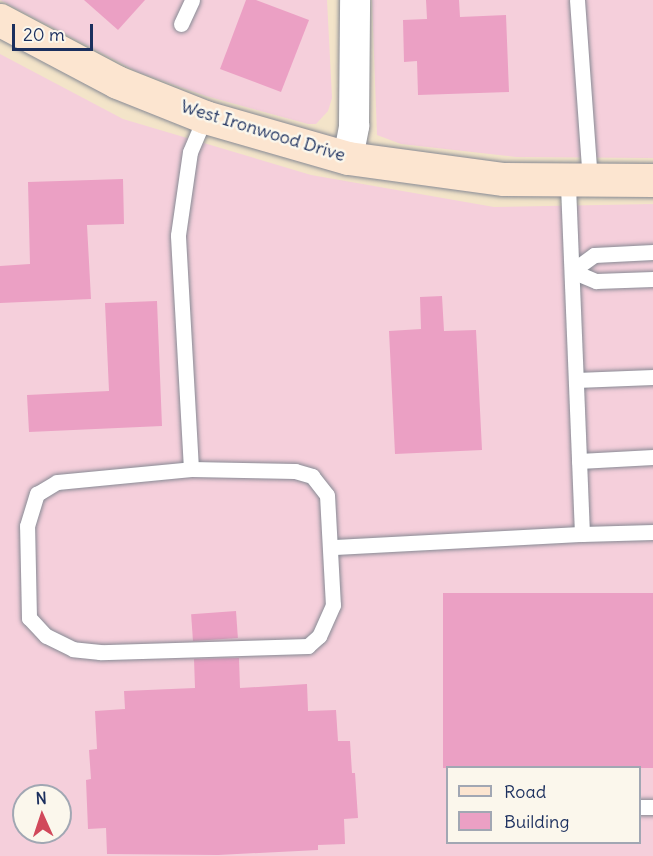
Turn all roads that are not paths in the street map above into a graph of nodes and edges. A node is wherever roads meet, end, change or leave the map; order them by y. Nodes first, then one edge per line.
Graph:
1 (192, 0) edge
2 (355, 0) edge
3 (578, 0) edge
4 (0, 20) edge
5 (181, 24) dead end
6 (205, 117) junction
7 (348, 158) junction
8 (579, 180) junction
9 (653, 180) edge
10 (653, 252) edge
11 (572, 271) junction
12 (653, 279) edge
13 (653, 377) edge
14 (576, 380) junction
15 (653, 457) edge
16 (579, 461) junction
17 (190, 470) junction
18 (653, 532) edge
19 (582, 534) junction
20 (333, 547) junction

1 - 5 lane
2 - 7 street
3 - 8 lane
4 - 6 street, West Ironwood Drive
6 - 7 street, West Ironwood Drive
6 - 17 lane
7 - 8 street, West Ironwood Drive
8 - 9 street, West Ironwood Drive
8 - 11 lane
10 - 11 lane
11 - 12 lane
11 - 14 lane
13 - 14 lane
14 - 16 lane
15 - 16 lane
16 - 19 lane
17 - 20 lane
17 - 20 lane
18 - 19 lane
19 - 20 lane

